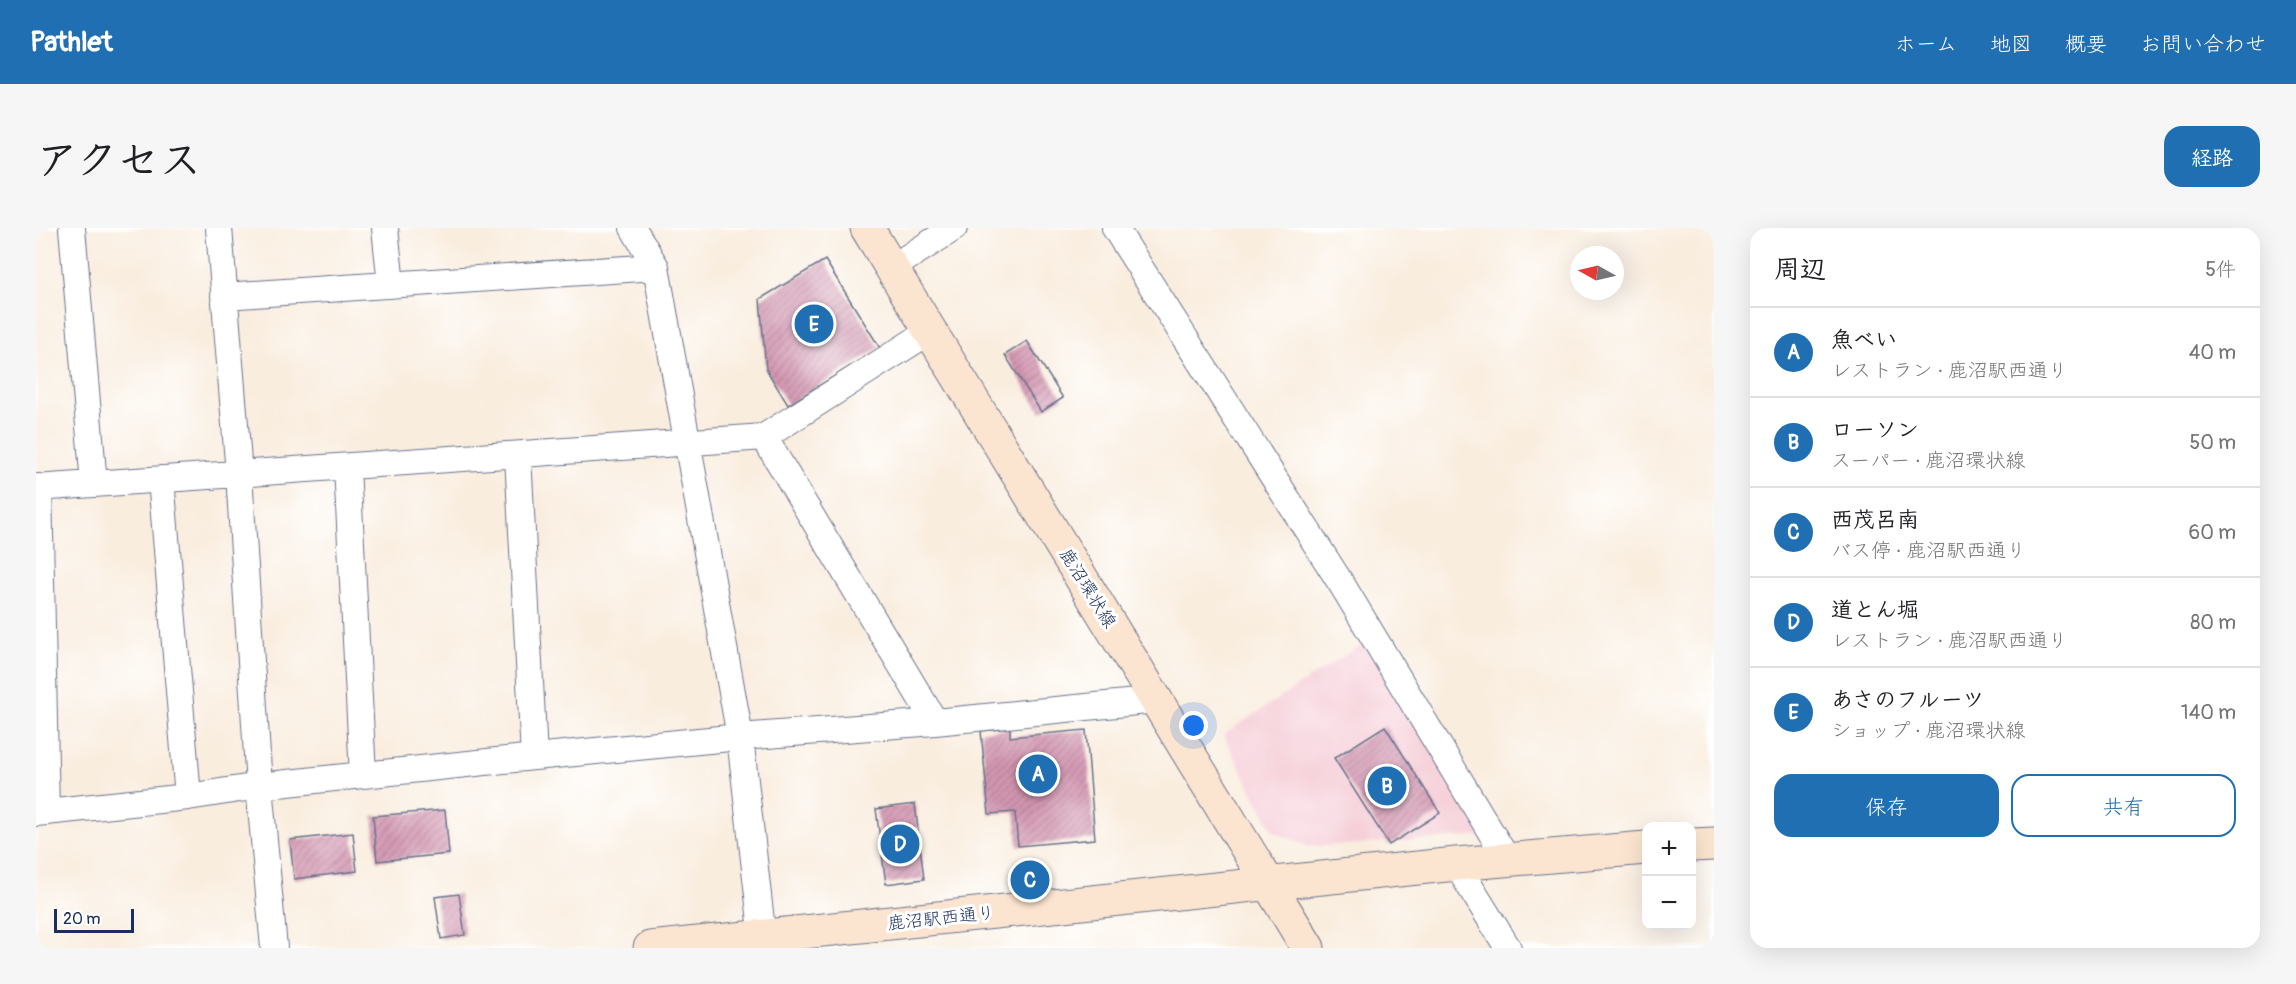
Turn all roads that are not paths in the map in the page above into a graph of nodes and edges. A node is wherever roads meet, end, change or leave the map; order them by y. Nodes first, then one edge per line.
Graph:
1 (72, 228) edge
2 (219, 228) edge
3 (385, 228) edge
4 (633, 228) edge
5 (867, 228) edge
6 (954, 228) edge
7 (1116, 228) edge
8 (656, 267) junction
9 (891, 268) junction
10 (391, 285) junction
11 (224, 296) junction
12 (930, 331) junction
13 (764, 437) junction
14 (686, 443) junction
15 (518, 456) junction
16 (347, 467) junction
17 (239, 474) junction
18 (161, 479) junction
19 (94, 484) junction
20 (38, 488) edge
21 (1157, 700) junction
22 (935, 722) junction
23 (740, 737) junction
24 (534, 757) junction
25 (363, 775) junction
26 (259, 786) junction
27 (188, 797) junction
28 (41, 812) edge
29 (1714, 844) edge
30 (1696, 845) edge
31 (1642, 848) edge
32 (1507, 859) junction
33 (1456, 864) junction
34 (1268, 885) junction
35 (763, 942) edge
36 (274, 948) edge
37 (650, 948) edge
38 (1308, 948) edge
39 (1508, 948) edge

1 - 19 street
2 - 11 street
3 - 10 street
4 - 8 street
5 - 9 street, 鹿沼環状線
6 - 9 street
7 - 32 street
8 - 10 street
8 - 14 street
9 - 12 street, 鹿沼環状線
10 - 11 street
11 - 17 street
12 - 13 street
12 - 21 street, 鹿沼環状線
13 - 14 street
13 - 22 street
14 - 15 street
14 - 23 street
15 - 16 street
15 - 24 street
16 - 17 street
16 - 25 street
17 - 18 street
17 - 26 street
18 - 19 street
18 - 27 street
19 - 20 street
20 - 28 street
21 - 22 street
21 - 34 street, 鹿沼環状線
22 - 23 street
23 - 24 street
23 - 35 street
24 - 25 street
25 - 26 street
26 - 27 street
26 - 36 street
27 - 28 street
29 - 30 street
31 - 32 street, 鹿沼駅西通り
32 - 33 street, 鹿沼駅西通り
33 - 34 street, 鹿沼駅西通り
33 - 39 street
34 - 35 street, 鹿沼駅西通り
34 - 38 street, 鹿沼環状線
35 - 37 street, 鹿沼駅西通り

